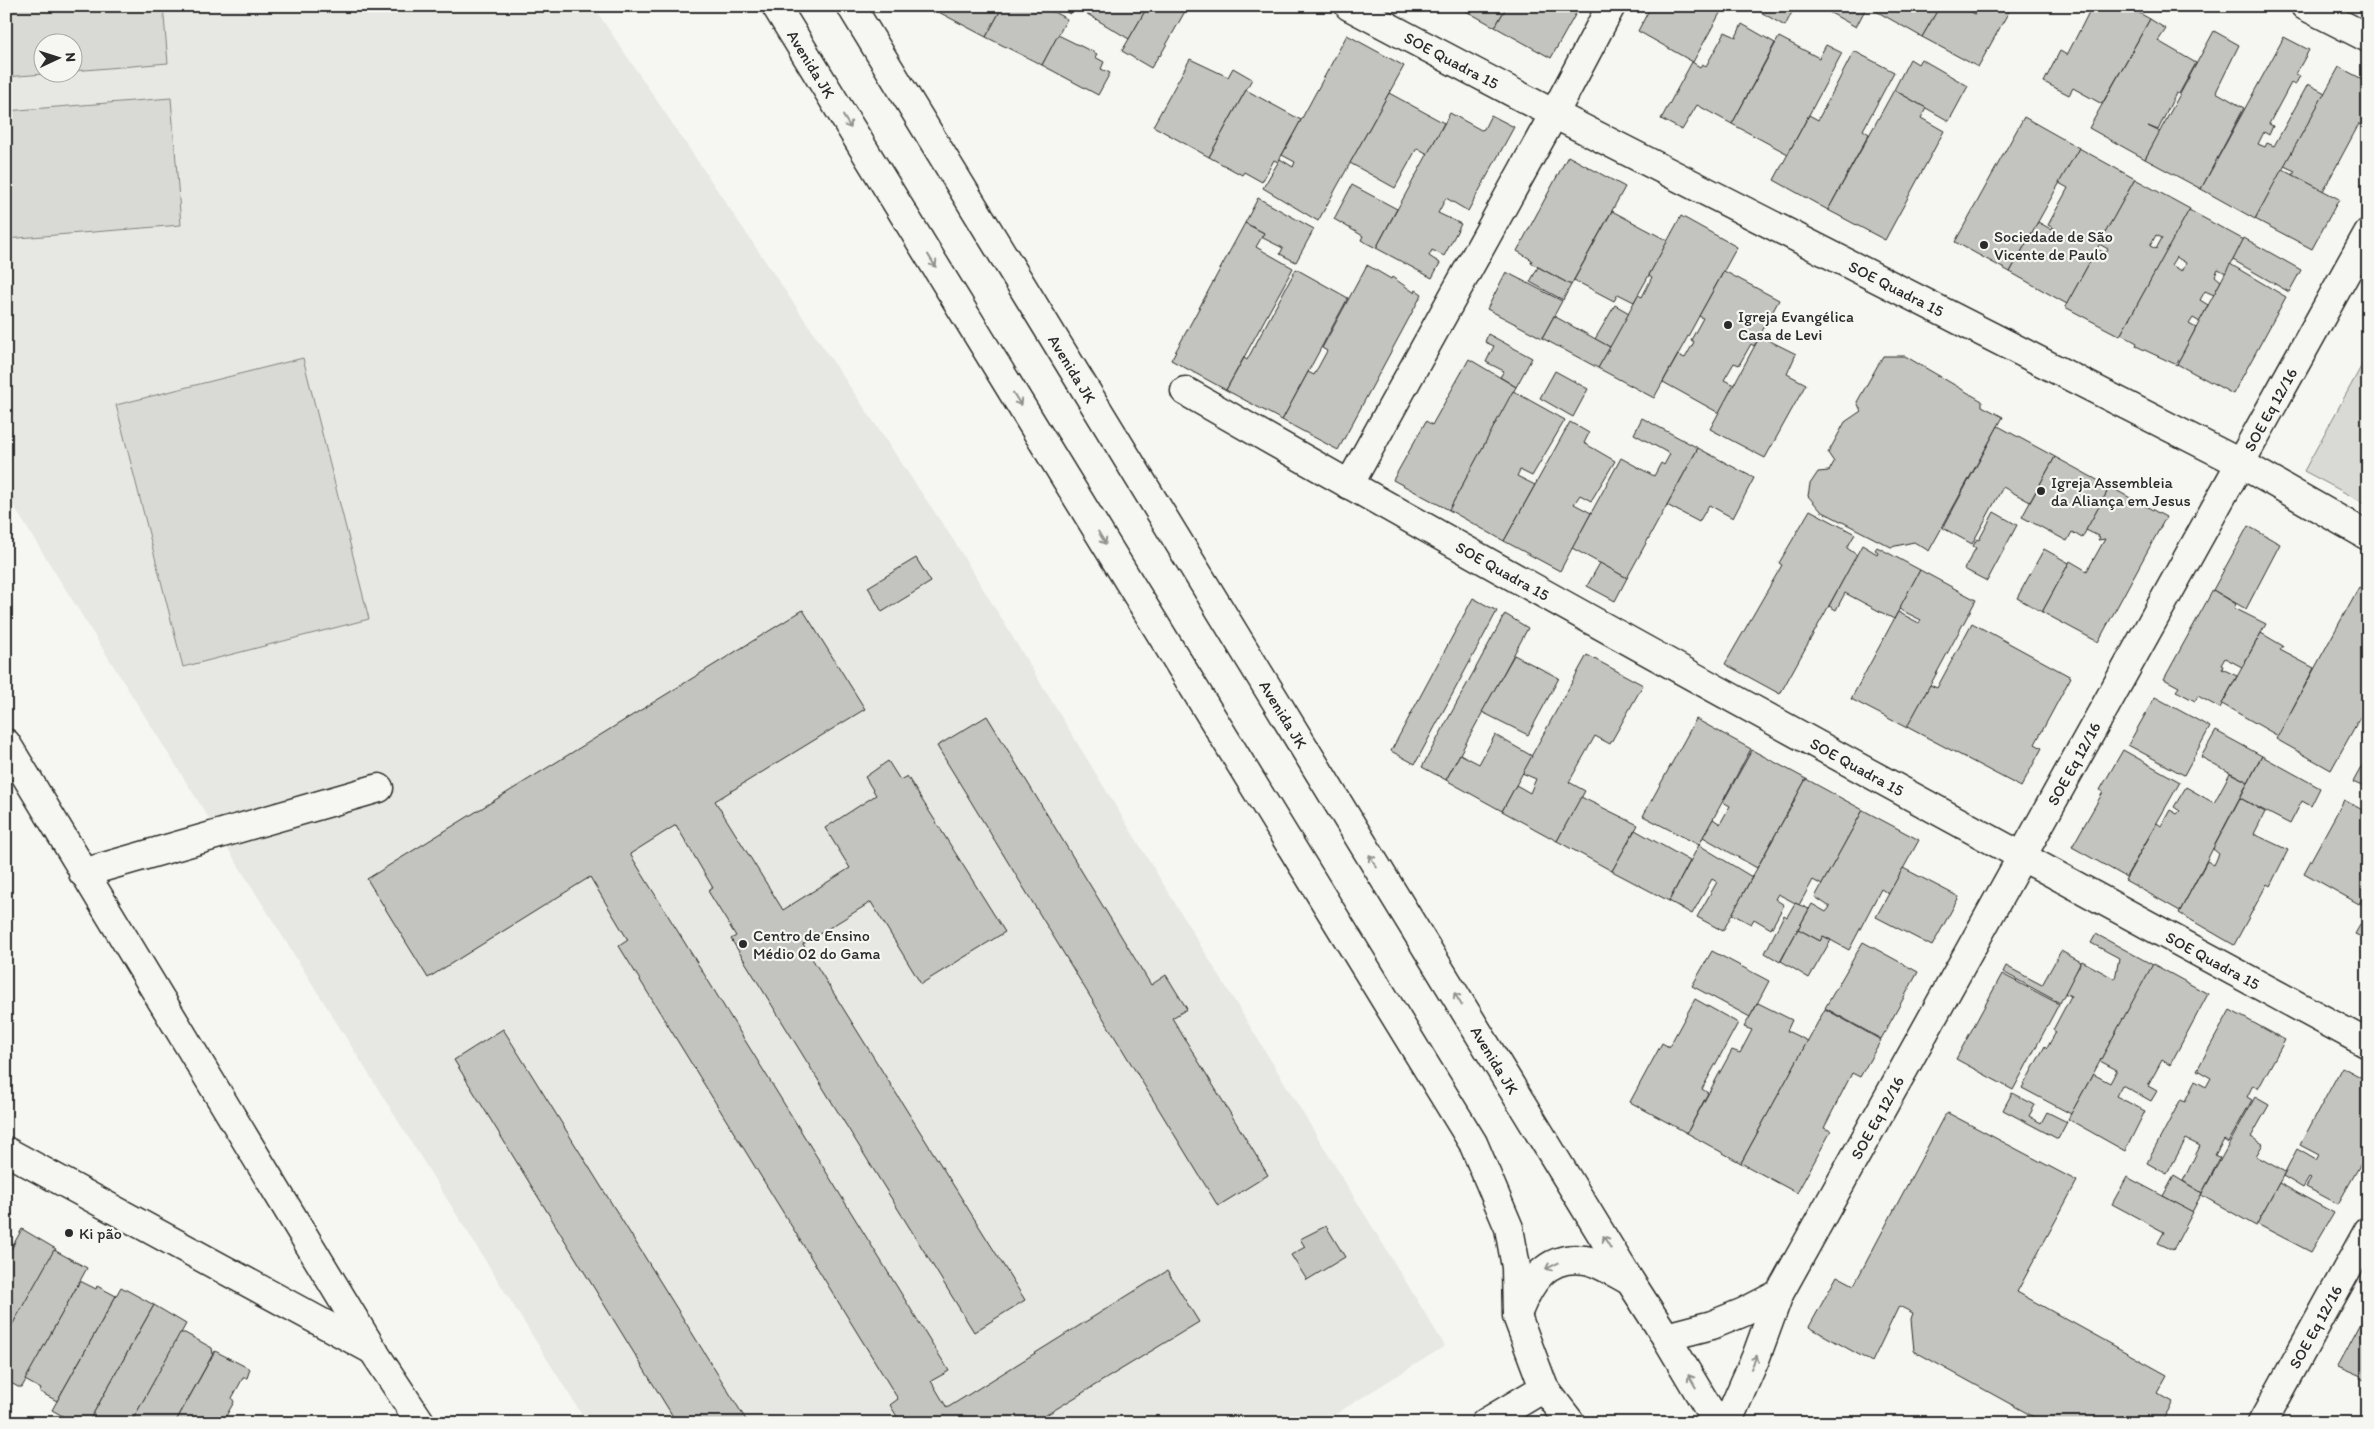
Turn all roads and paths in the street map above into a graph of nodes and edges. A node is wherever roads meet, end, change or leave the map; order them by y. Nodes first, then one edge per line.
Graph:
1 (776, 6) edge
2 (851, 6) edge
3 (1349, 6) edge
4 (1611, 6) edge
5 (2305, 6) edge
6 (2368, 38) edge
7 (1554, 114) junction
8 (2368, 233) edge
9 (1185, 391) dead end
10 (2240, 463) junction
11 (1349, 485) junction
12 (2368, 536) edge
13 (6, 743) edge
14 (379, 788) dead end
15 (2022, 856) junction
16 (83, 873) junction
17 (2368, 1044) edge
18 (6, 1151) edge
19 (2368, 1231) edge
20 (1630, 1281) junction
21 (1778, 1294) junction
22 (1517, 1316) junction
23 (1666, 1337) junction
24 (374, 1352) junction
25 (1544, 1388) junction
26 (421, 1423) edge
27 (1486, 1423) edge
28 (1570, 1423) edge
29 (1716, 1423) edge
30 (1727, 1423) edge
31 (2262, 1423) edge

1 -> 22 street, Avenida JK
20 -> 2 street, Avenida JK
3 - 7 street, SOE Quadra 15
4 - 7 street
5 - 6 street
7 - 10 street, SOE Quadra 15
7 - 11 street
8 - 10 street, SOE Eq 12/16
9 - 11 street, SOE Quadra 15
10 - 12 street, SOE Quadra 15
10 - 15 street, SOE Eq 12/16
11 - 15 street, SOE Quadra 15
13 - 16 street
14 - 16 street
15 - 17 street, SOE Quadra 15
15 - 21 street, SOE Eq 12/16
16 - 24 street
18 - 24 street
19 - 31 street, SOE Eq 12/16
20 -> 22 street
20 - 23 street, Avenida JK
21 - 23 street
30 -> 21 street, SOE Eq 12/16
22 - 25 street, Avenida JK
29 -> 23 street, Avenida JK
24 - 26 street
25 - 27 street
25 - 28 street, Avenida JK

